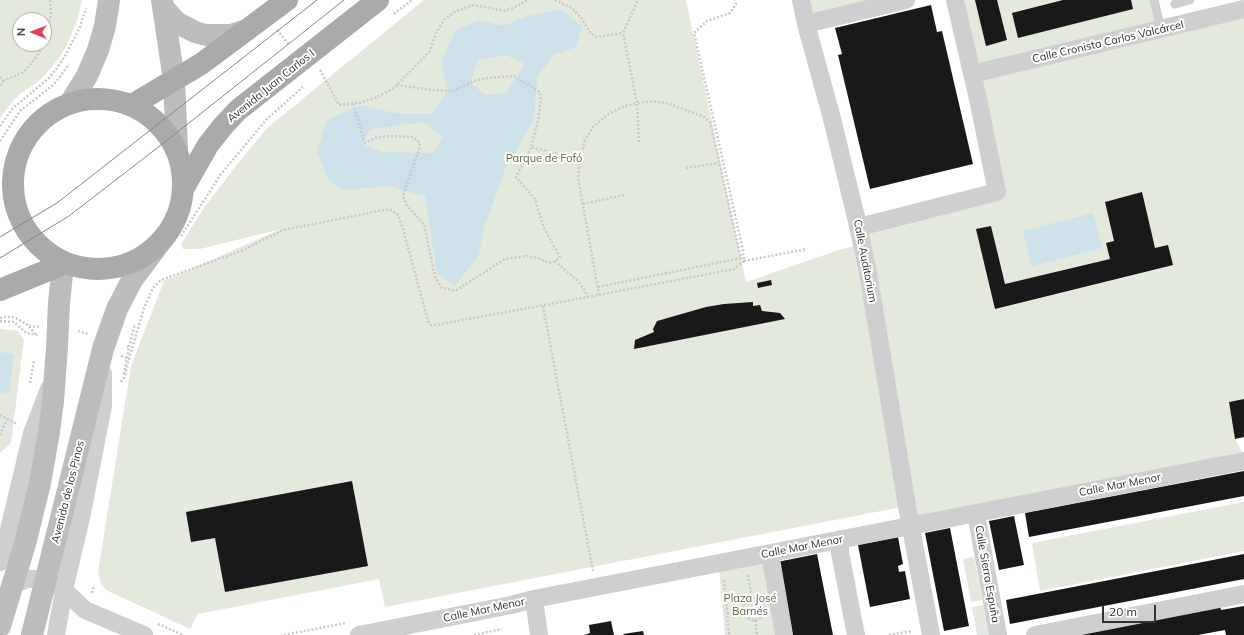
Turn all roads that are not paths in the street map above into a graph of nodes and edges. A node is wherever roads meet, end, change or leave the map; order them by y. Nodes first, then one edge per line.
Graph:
1 (110, 0) edge
2 (287, 0) edge
3 (378, 0) edge
4 (801, 0) edge
5 (906, 0) edge
6 (955, 0) edge
7 (1154, 0) edge
8 (1190, 0) edge
9 (162, 4) edge
10 (1175, 4) dead end
11 (1244, 9) edge
12 (806, 24) junction
13 (1161, 29) junction
14 (247, 30) junction
15 (972, 74) junction
16 (174, 80) junction
17 (70, 103) junction
18 (132, 105) junction
19 (177, 149) junction
20 (13, 174) junction
21 (183, 189) junction
22 (0, 190) edge
23 (858, 227) junction
24 (170, 240) junction
25 (63, 264) junction
26 (0, 290) edge
27 (55, 375) junction
28 (1244, 461) edge
29 (977, 513) junction
30 (912, 526) junction
31 (840, 540) junction
32 (770, 553) junction
33 (0, 562) edge
34 (14, 584) junction
35 (55, 586) junction
36 (1244, 594) edge
37 (534, 599) junction
38 (88, 602) junction
39 (0, 626) edge
40 (150, 629) edge
41 (56, 633) edge
42 (925, 633) edge
43 (32, 635) edge
44 (359, 635) edge
45 (539, 635) edge
46 (784, 635) edge
47 (856, 635) edge
48 (998, 635) edge
49 (1035, 635) edge

1 - 17 main road
2 - 14 main road
3 - 21 main road, Avenida Juan Carlos I
4 - 12 street, Calle Auditorium
5 - 12 street
6 - 15 street
7 - 13 lane
8 - 10 lane
9 - 14 main road
9 - 16 main road
11 - 13 street, Calle Cronista Carlos Valcárcel
12 - 23 street, Calle Auditorium
13 - 15 street, Calle Cronista Carlos Valcárcel
14 - 16 main road
15 - 23 street
16 - 18 main road
16 - 19 main road
17 - 18 main road
17 - 20 main road
18 - 19 main road
19 - 21 main road
20 - 22 main road
20 - 25 main road
21 - 24 main road
23 - 30 street, Calle Auditorium
24 - 25 main road
24 - 35 main road, Avenida de los Pinos
25 - 26 main road
25 - 27 main road
27 - 33 street
27 - 34 main road
28 - 29 street, Calle Mar Menor
29 - 30 street, Calle Mar Menor
29 - 48 street, Calle Sierra Espuña
30 - 31 street, Calle Mar Menor
30 - 42 street, Calle Auditorium
31 - 32 street, Calle Mar Menor
31 - 47 street
32 - 37 street, Calle Mar Menor
32 - 46 street
34 - 35 street
34 - 39 main road
35 - 38 street
35 - 41 street, Avenida de los Pinos
35 - 43 main road, Avenida de los Pinos
36 - 49 street
37 - 44 street, Calle Mar Menor
37 - 45 street
38 - 40 street
38 - 41 street

